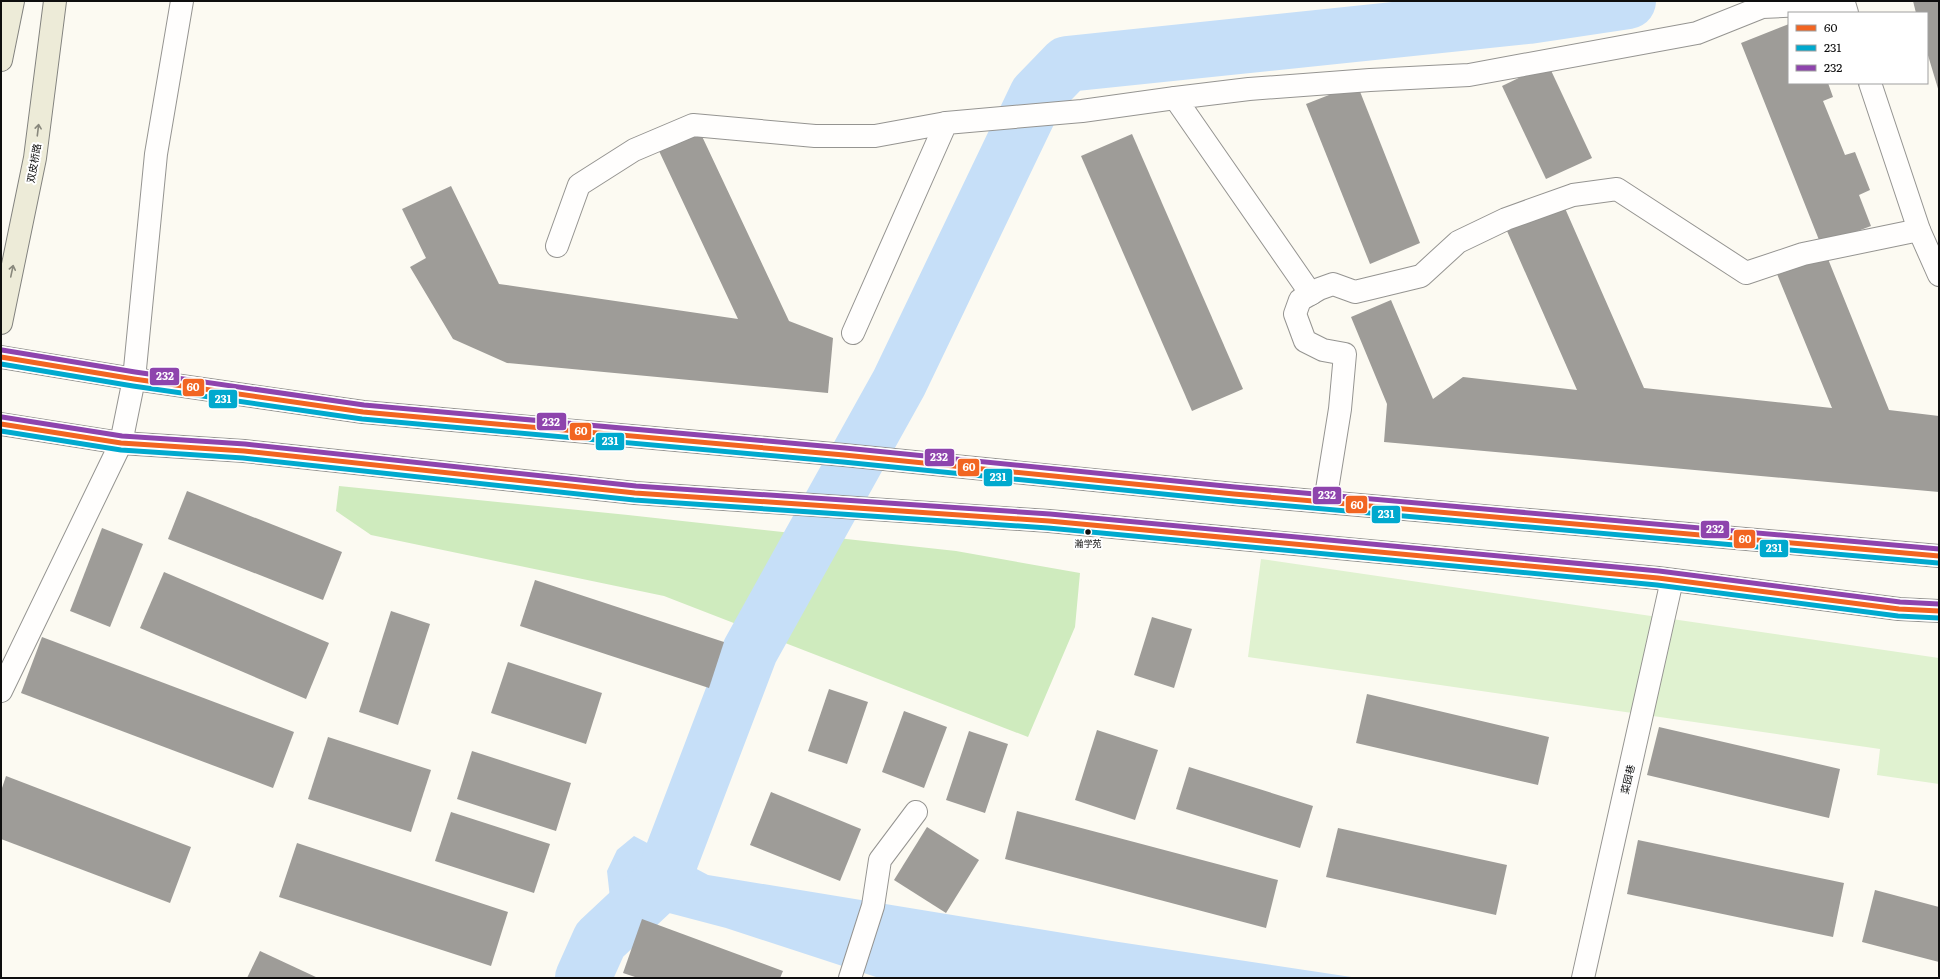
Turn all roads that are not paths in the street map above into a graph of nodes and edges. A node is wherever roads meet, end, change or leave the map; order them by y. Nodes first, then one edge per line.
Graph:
1 (13, 1) edge
2 (55, 1) edge
3 (182, 1) edge
4 (1847, 12) edge
5 (1, 60) edge
6 (1870, 84) edge
7 (1175, 98) junction
8 (946, 123) junction
9 (1918, 230) junction
10 (556, 246) dead end
11 (1939, 275) edge
12 (1311, 294) junction
13 (1, 323) edge
14 (853, 333) dead end
15 (1, 357) edge
16 (134, 379) junction
17 (1, 424) edge
18 (121, 442) junction
19 (1325, 502) junction
20 (1939, 556) edge
21 (1672, 580) junction
22 (1939, 611) edge
23 (1, 691) edge
24 (916, 812) dead end
25 (850, 978) edge
26 (1583, 978) edge

1 - 5 main road
13 -> 2 main road, 双皮桥路
3 - 16 street
4 - 7 street
6 - 9 street
7 - 8 street
7 - 12 street
8 - 10 street
8 - 14 street
9 - 11 street
9 - 12 street
12 - 19 street
15 - 16 street
16 - 18 street
16 - 19 street
17 - 18 street
18 - 21 street
18 - 23 street
19 - 20 street
21 - 22 street
21 - 26 street, 菜园巷
24 - 25 street

